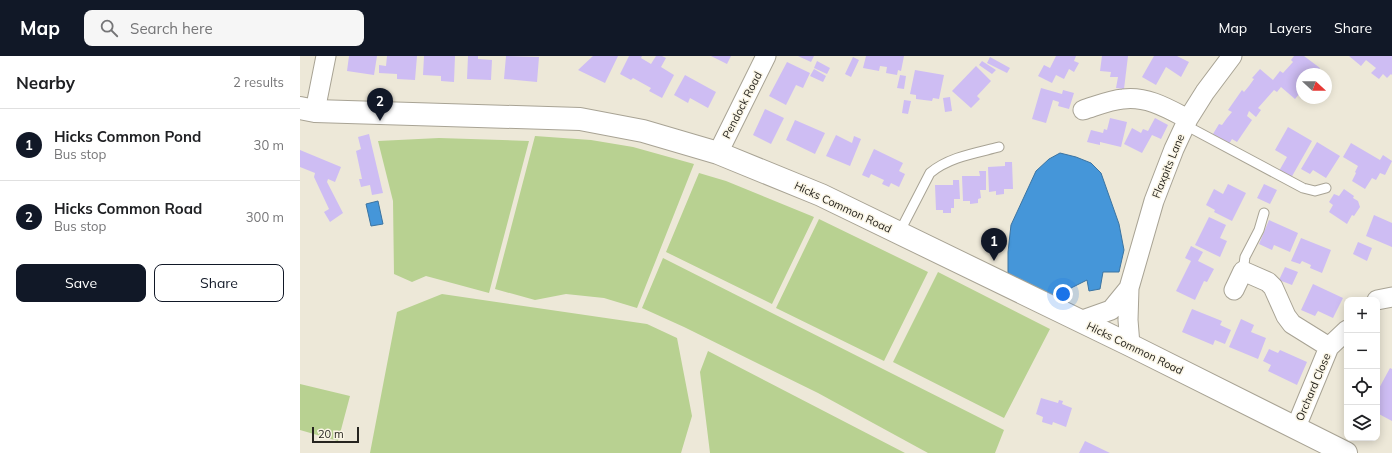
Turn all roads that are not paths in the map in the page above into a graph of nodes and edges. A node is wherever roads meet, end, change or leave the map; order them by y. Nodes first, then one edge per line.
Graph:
1 (326, 56) edge
2 (766, 56) edge
3 (1232, 56) edge
4 (308, 109) edge
5 (1084, 110) dead end
6 (1186, 122) junction
7 (999, 147) dead end
8 (718, 153) junction
9 (1326, 188) dead end
10 (1264, 213) dead end
11 (899, 233) junction
12 (1243, 271) junction
13 (1129, 288) junction
14 (1234, 290) dead end
15 (1392, 297) edge
16 (1380, 299) edge
17 (1080, 321) junction
18 (1344, 333) edge
19 (1130, 345) junction
20 (1329, 347) junction
21 (1296, 428) junction
22 (1346, 453) edge

1 - 4 street
2 - 8 street, Pendock Road
3 - 6 street, Flaxpits Lane
4 - 8 street, Hicks Common Road
5 - 6 street
6 - 9 lane
6 - 13 street, Flaxpits Lane
7 - 11 lane
8 - 11 street, Hicks Common Road
10 - 12 lane
11 - 17 street, Hicks Common Road
12 - 14 street
12 - 20 street, Orchard Close
13 - 17 street, Flaxpits Lane
13 - 19 street, Flaxpits Lane
15 - 16 street
17 - 19 street, Hicks Common Road
18 - 20 street, Orchard Close
19 - 21 street, Hicks Common Road
20 - 21 street, Orchard Close
21 - 22 street, Hicks Common Road

